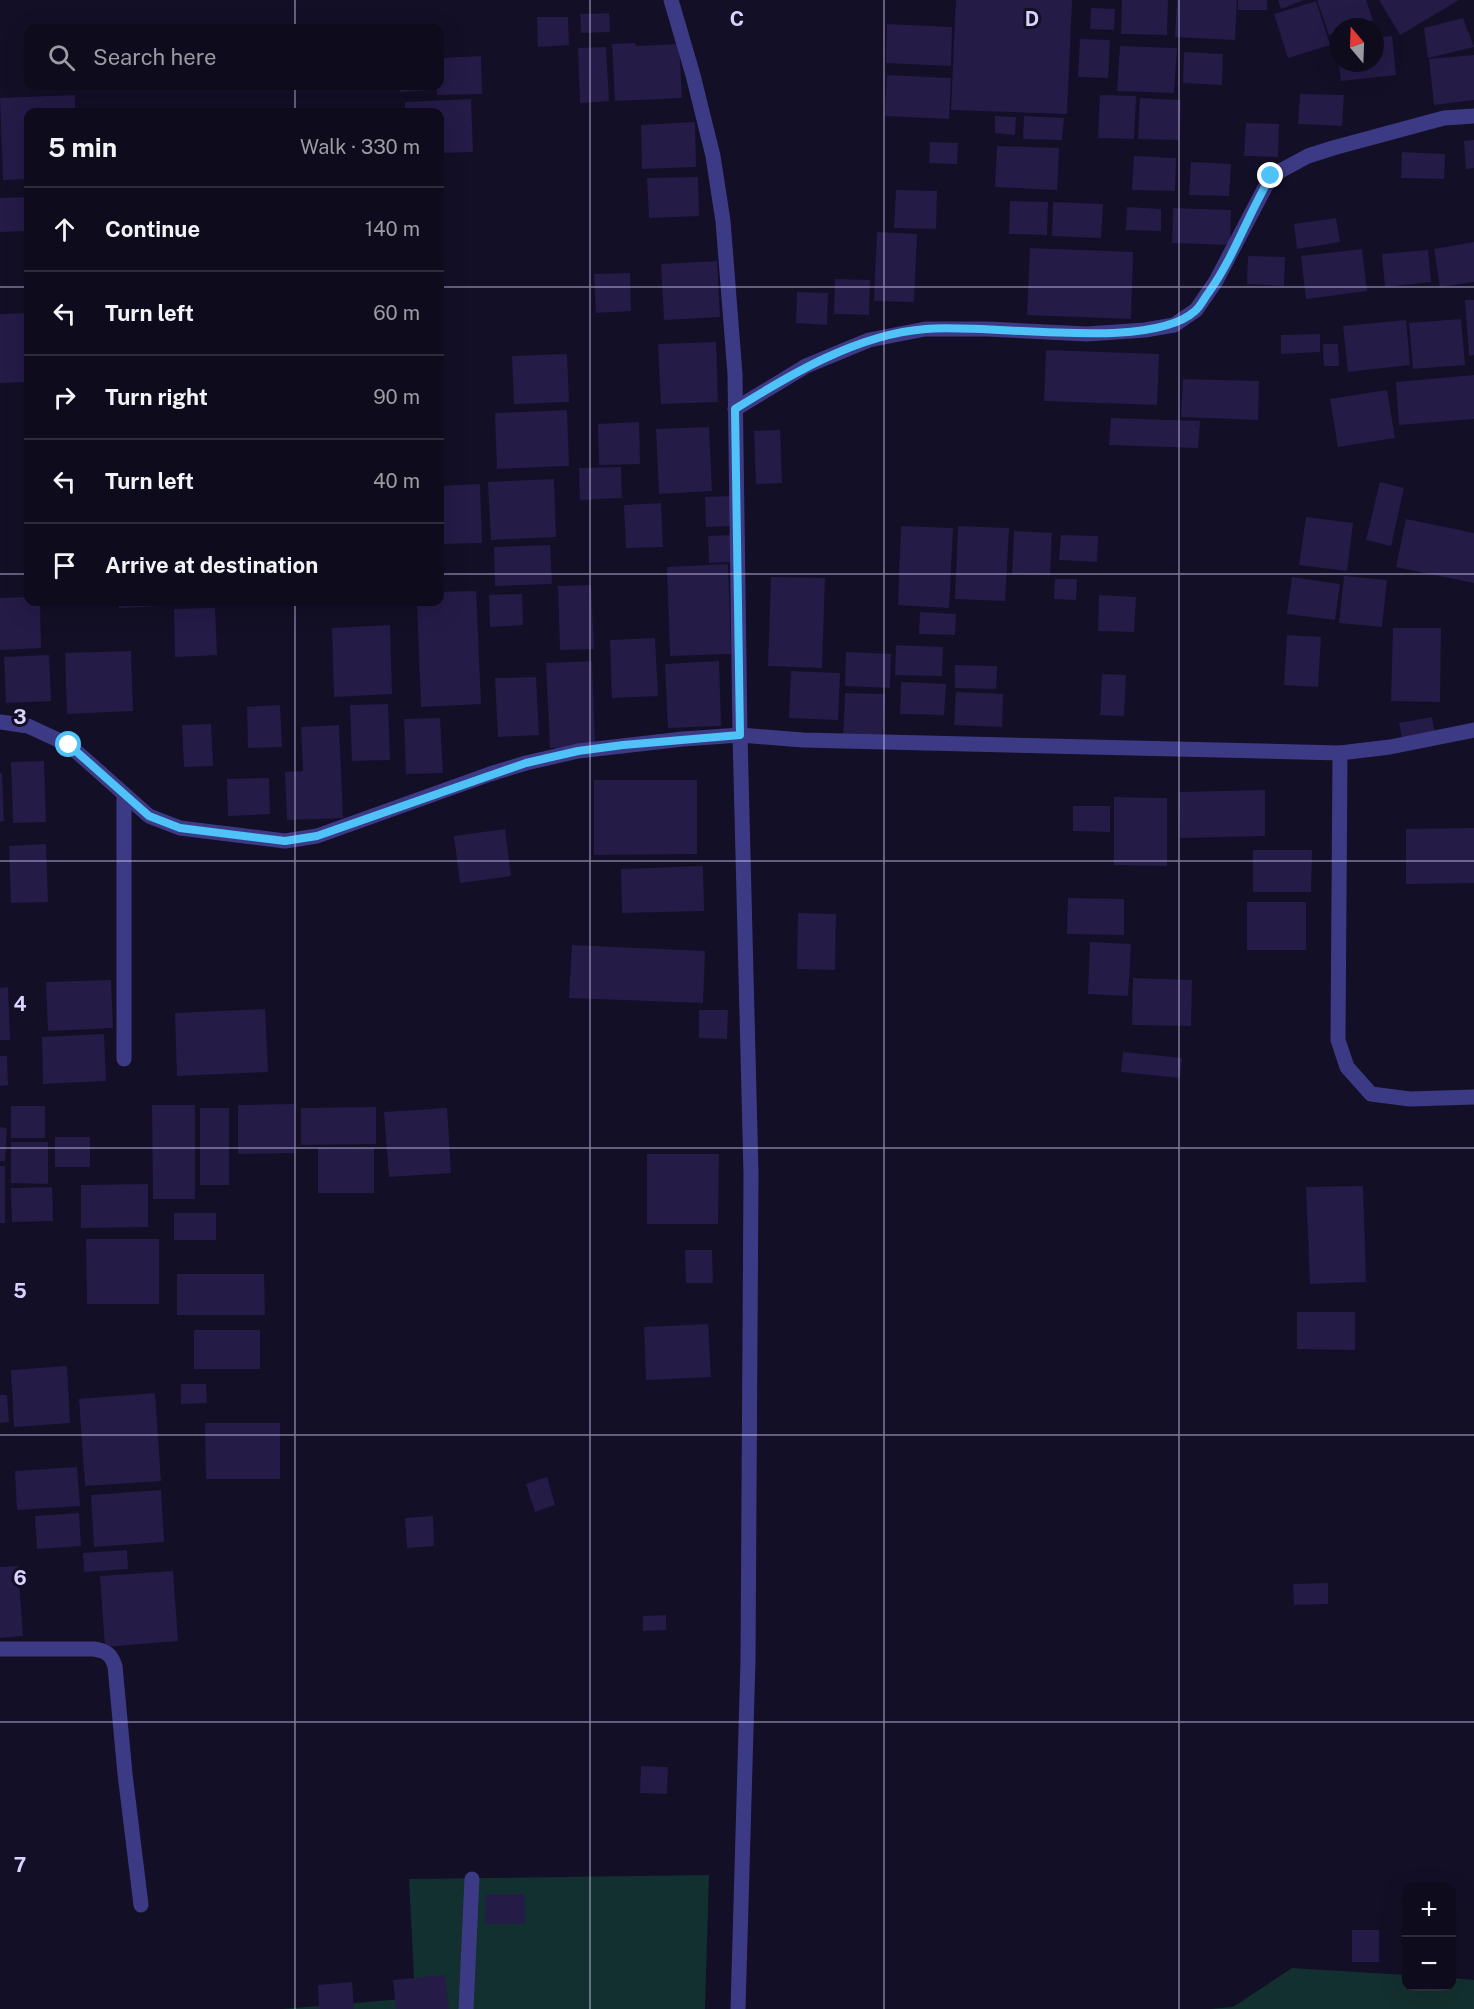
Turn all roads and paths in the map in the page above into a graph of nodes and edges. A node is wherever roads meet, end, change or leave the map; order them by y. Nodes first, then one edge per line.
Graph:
1 (671, 0) edge
2 (1474, 117) edge
3 (735, 409) junction
4 (0, 722) edge
5 (1474, 730) edge
6 (740, 735) junction
7 (1340, 753) junction
8 (124, 794) junction
9 (124, 1059) dead end
10 (1474, 1096) edge
11 (0, 1649) edge
12 (471, 1879) dead end
13 (141, 1905) dead end
14 (466, 2009) edge
15 (738, 2009) edge

1 - 3 street
2 - 3 street
3 - 6 street
4 - 8 street
5 - 7 street
6 - 7 street
6 - 8 street
6 - 15 street
7 - 10 street
8 - 9 street
11 - 13 street
12 - 14 street

